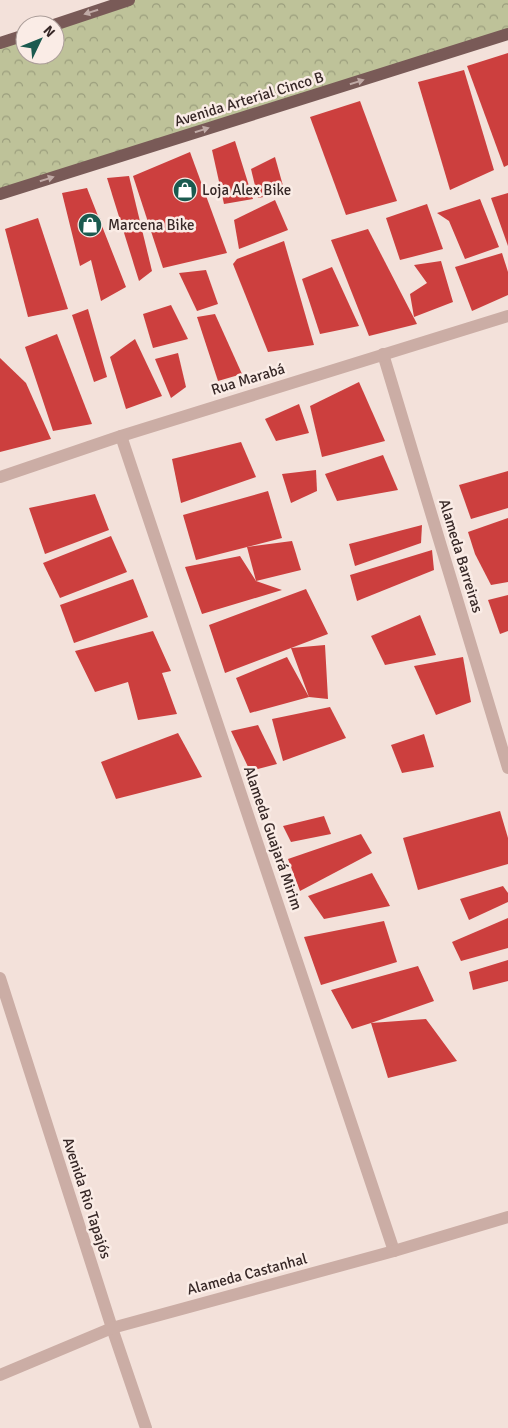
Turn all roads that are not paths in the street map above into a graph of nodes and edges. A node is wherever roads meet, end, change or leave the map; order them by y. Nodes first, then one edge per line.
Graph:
1 (129, 0) edge
2 (65, 21) edge
3 (508, 34) edge
4 (15, 38) edge
5 (0, 43) edge
6 (0, 194) edge
7 (508, 316) edge
8 (383, 354) junction
9 (121, 436) junction
10 (0, 477) edge
11 (508, 768) edge
12 (0, 978) edge
13 (508, 1217) edge
14 (394, 1250) junction
15 (112, 1328) junction
16 (0, 1375) edge
17 (146, 1428) edge

1 -> 2 main road
6 -> 3 main road, Avenida Arterial Cinco B
4 - 5 main road
7 - 8 street, Rua Marabá
8 - 9 street, Rua Marabá
8 - 11 street, Alameda Barreiras
9 - 10 street, Rua Marabá
9 - 14 street, Alameda Guajará Mirim
12 - 15 street, Avenida Rio Tapajós
13 - 14 street, Alameda Castanhal
14 - 15 street, Alameda Castanhal
15 - 16 street, Alameda Castanhal
15 - 17 street, Avenida Rio Tapajós

